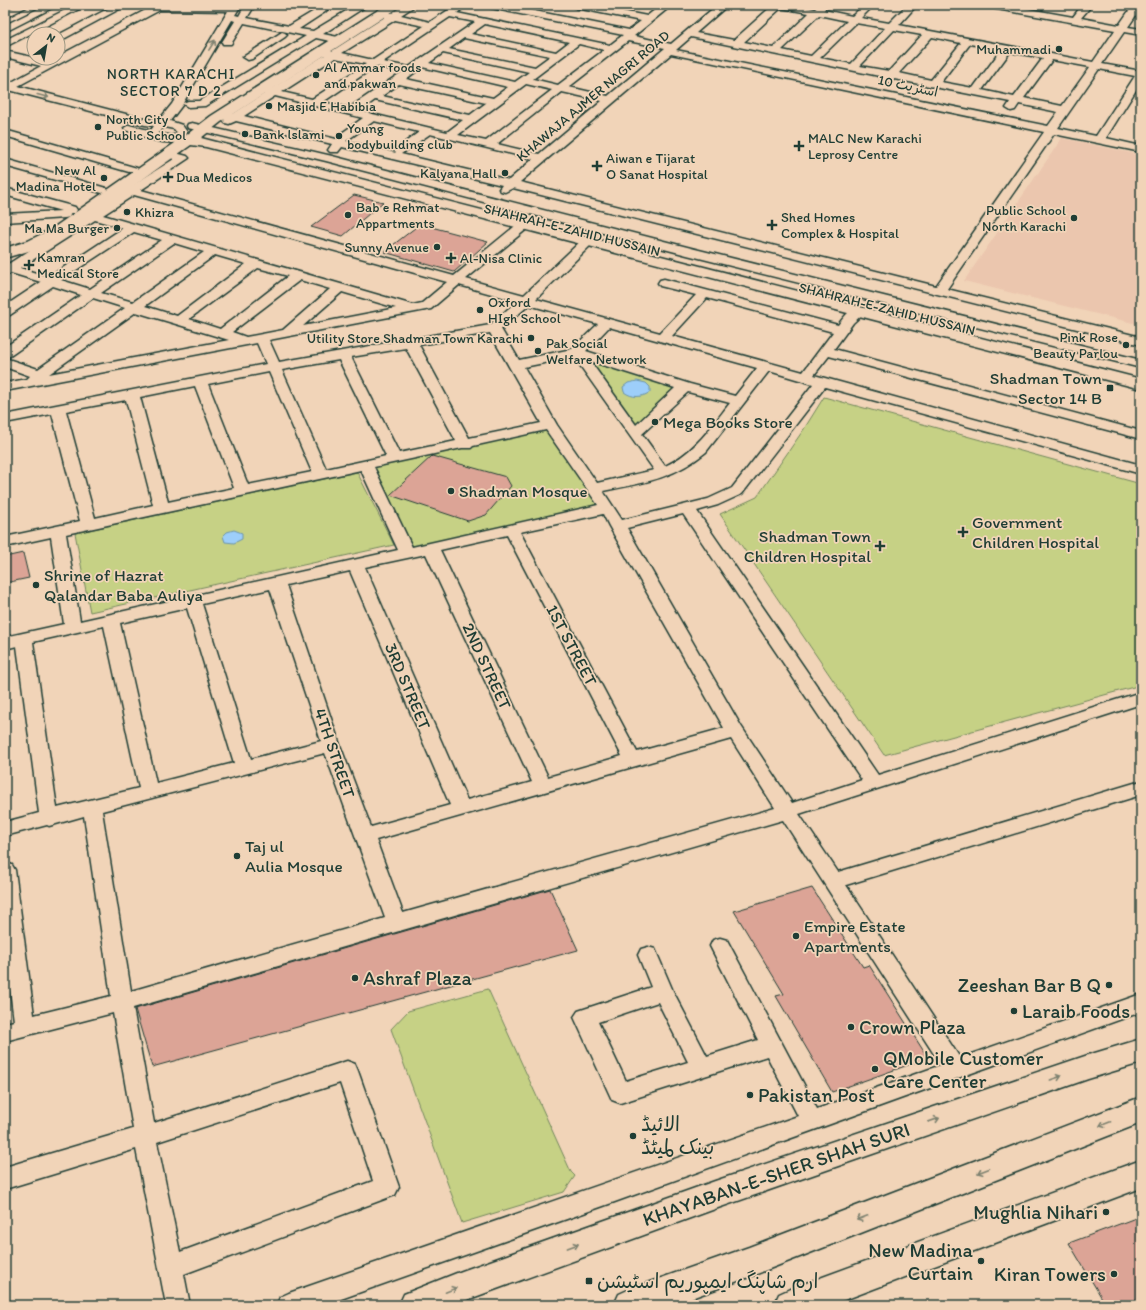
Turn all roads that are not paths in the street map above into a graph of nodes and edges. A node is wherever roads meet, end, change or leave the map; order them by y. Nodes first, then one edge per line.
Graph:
1 (25, 5) edge
2 (53, 5) edge
3 (82, 5) edge
4 (122, 5) edge
5 (250, 5) edge
6 (363, 5) edge
7 (411, 5) edge
8 (462, 5) edge
9 (491, 5) edge
10 (576, 5) edge
11 (622, 5) edge
12 (667, 5) edge
13 (723, 5) edge
14 (780, 5) edge
15 (869, 5) edge
16 (912, 5) edge
17 (996, 5) edge
18 (1044, 5) edge
19 (1087, 5) edge
20 (1138, 5) edge
21 (162, 6) edge
22 (554, 8) dead end
23 (820, 8) edge
24 (322, 10) dead end
25 (387, 10) edge
26 (612, 12) junction
27 (231, 13) edge
28 (1037, 13) junction
29 (5, 14) edge
30 (449, 14) junction
31 (544, 16) junction
32 (648, 20) junction
33 (854, 20) junction
34 (1075, 20) junction
35 (483, 21) junction
36 (240, 22) junction
37 (432, 25) junction
38 (891, 26) junction
39 (5, 29) edge
40 (1122, 29) junction
41 (523, 30) junction
42 (286, 32) junction
43 (1141, 32) edge
44 (689, 34) junction
45 (929, 34) junction
46 (66, 35) edge
47 (628, 35) junction
48 (462, 36) junction
49 (577, 41) junction
50 (968, 41) junction
51 (737, 43) junction
52 (5, 44) edge
53 (324, 44) junction
54 (611, 48) junction
55 (1008, 48) junction
56 (671, 49) junction
57 (221, 50) dead end
58 (441, 50) junction
59 (775, 51) junction
60 (5, 54) edge
61 (558, 55) junction
62 (26, 56) edge
63 (66, 57) edge
64 (248, 57) dead end
65 (1049, 57) junction
66 (22, 58) junction
67 (809, 58) junction
68 (26, 59) edge
69 (213, 63) dead end
70 (374, 63) junction
71 (421, 64) junction
72 (49, 66) edge
73 (853, 66) junction
74 (1096, 66) junction
75 (411, 71) junction
76 (538, 71) junction
77 (892, 74) junction
78 (1141, 74) edge
79 (787, 76) junction
80 (397, 80) junction
81 (521, 83) junction
82 (934, 83) junction
83 (560, 88) junction
84 (6, 89) edge
85 (976, 91) junction
86 (266, 92) junction
87 (874, 94) junction
88 (374, 97) junction
89 (610, 100) junction
90 (1018, 100) junction
91 (495, 102) junction
92 (314, 103) junction
93 (188, 104) junction
94 (1065, 110) junction
95 (351, 112) junction
96 (233, 114) junction
97 (372, 117) junction
98 (472, 119) junction
99 (1001, 120) junction
100 (163, 124) junction
101 (1050, 130) junction
102 (427, 131) junction
103 (5, 133) edge
104 (193, 134) junction
105 (152, 135) junction
106 (449, 136) junction
107 (341, 140) junction
108 (1099, 141) junction
109 (487, 146) junction
110 (1141, 149) edge
111 (400, 151) junction
112 (168, 154) junction
113 (541, 158) junction
114 (5, 162) edge
115 (324, 163) junction
116 (133, 170) junction
117 (515, 181) junction
118 (102, 190) junction
119 (133, 191) junction
120 (8, 193) edge
121 (437, 202) junction
122 (457, 202) junction
123 (486, 204) junction
124 (68, 212) junction
125 (509, 215) junction
126 (94, 216) junction
127 (5, 218) edge
128 (133, 227) junction
129 (531, 227) junction
130 (710, 234) junction
131 (173, 238) junction
132 (588, 241) junction
133 (214, 250) junction
134 (12, 252) edge
135 (687, 254) junction
136 (256, 263) junction
137 (7, 268) edge
138 (852, 269) junction
139 (298, 275) junction
140 (459, 281) junction
141 (51, 282) junction
142 (664, 283) dead end
143 (340, 287) junction
144 (941, 287) junction
145 (91, 294) junction
146 (704, 294) junction
147 (528, 300) junction
148 (844, 300) junction
149 (988, 303) junction
150 (134, 308) junction
151 (414, 309) junction
152 (5, 312) edge
153 (178, 321) junction
154 (607, 322) junction
155 (972, 326) junction
156 (494, 328) junction
157 (841, 330) junction
158 (1141, 333) edge
159 (221, 334) junction
160 (285, 334) junction
161 (262, 338) junction
162 (663, 338) junction
163 (246, 341) junction
164 (1141, 341) edge
165 (410, 342) junction
166 (826, 351) junction
167 (577, 352) junction
168 (5, 353) edge
169 (343, 354) junction
170 (5, 362) edge
171 (1141, 364) edge
172 (516, 365) junction
173 (766, 366) junction
174 (274, 367) junction
175 (41, 374) junction
176 (1141, 374) edge
177 (806, 377) junction
178 (200, 381) junction
179 (822, 382) junction
180 (29, 383) junction
181 (1141, 384) edge
182 (5, 387) edge
183 (685, 387) junction
184 (132, 394) junction
185 (738, 402) junction
186 (58, 409) junction
187 (5, 419) edge
188 (550, 425) junction
189 (635, 433) junction
190 (1141, 435) edge
191 (466, 445) junction
192 (395, 459) junction
193 (366, 465) junction
194 (1141, 470) edge
195 (663, 473) junction
196 (321, 475) junction
197 (592, 488) junction
198 (243, 491) junction
199 (607, 508) junction
200 (688, 508) junction
201 (162, 509) junction
202 (89, 525) junction
203 (617, 526) junction
204 (511, 529) junction
205 (58, 532) junction
206 (6, 538) edge
207 (432, 547) junction
208 (407, 552) junction
209 (356, 564) junction
210 (276, 581) junction
211 (193, 600) junction
212 (111, 619) junction
213 (73, 628) junction
214 (24, 639) junction
215 (5, 643) edge
216 (1141, 698) edge
217 (735, 731) junction
218 (331, 745) junction
219 (633, 760) junction
220 (245, 768) junction
221 (874, 784) junction
222 (543, 785) junction
223 (1141, 788) edge
224 (149, 792) junction
225 (92, 807) junction
226 (460, 808) junction
227 (788, 811) junction
228 (49, 819) junction
229 (5, 829) edge
230 (364, 836) junction
231 (5, 870) edge
232 (834, 881) junction
233 (397, 923) junction
234 (720, 946) dead end
235 (648, 955) dead end
236 (663, 992) junction
237 (122, 1002) junction
238 (1141, 1003) edge
239 (25, 1027) junction
240 (5, 1032) edge
241 (772, 1045) junction
242 (1141, 1051) edge
243 (701, 1067) junction
244 (955, 1068) junction
245 (1141, 1110) edge
246 (811, 1119) junction
247 (145, 1136) junction
248 (1141, 1174) edge
249 (5, 1178) edge
250 (171, 1267) junction
251 (178, 1305) edge
252 (289, 1305) edge
253 (415, 1305) edge
254 (630, 1305) edge
255 (790, 1305) edge

1 - 29 street
2 - 39 street
3 - 52 street
4 - 46 street
5 - 36 street
6 - 53 street
7 - 25 street
8 - 30 street
9 - 31 street, اسٹریٹ 10
10 - 26 street
11 - 26 street
12 - 32 street
13 - 44 street, KHAWAJA AJMER NAGRI ROAD
14 - 23 street
14 - 51 street
15 - 33 street
16 - 38 street
17 - 28 street
18 - 28 street
19 - 34 street
20 - 40 street
21 - 27 street
21 - 63 street
22 - 31 street
23 - 33 street
23 - 59 street
24 - 42 street
25 - 37 street
25 - 53 main road
26 - 32 street
27 - 36 street
100 -> 27 street
28 - 34 street
30 - 35 street
30 - 37 street
31 - 41 street
31 - 47 street, اسٹریٹ 10
32 - 47 street
33 - 38 street
33 - 67 street
34 - 40 street
35 - 41 street
35 - 48 street
36 - 42 street
36 - 57 street
37 - 70 street
38 - 45 street
38 - 73 street
40 - 43 street
40 - 74 street
41 - 49 street
42 - 53 street
42 - 64 street
44 - 51 street
44 - 56 street, KHAWAJA AJMER NAGRI ROAD
45 - 50 street
45 - 77 street
47 - 54 street
47 - 56 street, اسٹریٹ 10
48 - 58 street
48 - 61 street
49 - 54 street
49 - 61 street
50 - 55 street
50 - 82 street
51 - 59 street
53 - 70 street
53 - 86 main road
53 - 93 street
53 - 104 main road
54 - 83 street
55 - 65 street
55 - 85 street
56 - 79 street, اسٹریٹ 10
56 - 89 street, KHAWAJA AJMER NAGRI ROAD
58 - 71 street
58 - 76 street
59 - 67 street
60 - 66 street
61 - 76 street
62 - 66 street
65 - 74 street
65 - 90 street
66 - 68 street
67 - 73 street
67 - 79 street
69 - 93 street
70 - 75 street
70 - 92 street
71 - 75 street
71 - 81 street
72 - 84 street
73 - 77 street
74 - 78 street
74 - 94 street
75 - 80 street
76 - 81 street
77 - 82 street
77 - 87 street
78 - 108 street
79 - 87 street, اسٹریٹ 10
80 - 88 street
80 - 91 street
81 - 83 street
81 - 91 street
82 - 85 street
83 - 89 street
83 - 109 street
84 -> 100 street, SHAHRAH-E-ZAHID HUSSAIN
84 - 105 street, SHAHRAH-E-ZAHID HUSSAIN
85 - 90 street
86 - 92 street
86 - 96 main road
87 - 99 street, اسٹریٹ 10
88 - 95 street
88 - 98 street
89 - 113 street, KHAWAJA AJMER NAGRI ROAD
90 - 94 street
90 - 99 street
91 - 98 street
92 - 95 street
93 - 104 street
94 - 101 street
95 - 97 street
96 - 104 main road
96 - 107 street
97 - 102 street
97 - 107 street
98 - 106 street
99 - 101 street, اسٹریٹ 10
100 - 104 street, SHAHRAH-E-ZAHID HUSSAIN
100 - 105 street
101 - 108 street, اسٹریٹ 10
101 - 144 street
102 - 106 street
102 - 111 street
103 - 116 street
104 - 105 street, SHAHRAH-E-ZAHID HUSSAIN
104 - 112 main road
104 - 115 main road, SHAHRAH-E-ZAHID HUSSAIN
104 - 116 main road
104 - 121 main road, SHAHRAH-E-ZAHID HUSSAIN
106 - 109 street
107 - 111 street
107 - 115 street
107 - 117 street
108 - 110 street, اسٹریٹ 10
109 - 113 street
111 - 117 street
112 - 119 street
112 - 134 main road
113 - 117 street, KHAWAJA AJMER NAGRI ROAD
114 - 118 street
115 - 122 main road, SHAHRAH-E-ZAHID HUSSAIN
115 - 123 street
116 - 118 main road
117 - 123 street, KHAWAJA AJMER NAGRI ROAD
117 - 130 street
117 - 144 street
118 - 124 main road
119 - 126 street
119 - 140 street
120 - 124 street
121 - 122 street
121 - 129 main road, SHAHRAH-E-ZAHID HUSSAIN
122 - 123 main road, SHAHRAH-E-ZAHID HUSSAIN
123 - 125 main road, SHAHRAH-E-ZAHID HUSSAIN
123 - 135 street
124 - 127 street
124 - 134 main road
125 - 129 street
125 - 135 main road, SHAHRAH-E-ZAHID HUSSAIN
126 - 128 street
126 - 134 street
128 - 131 street
128 - 141 street
129 - 132 main road, SHAHRAH-E-ZAHID HUSSAIN
129 - 140 street
130 - 135 street
130 - 138 street
131 - 133 street
131 - 145 street
132 - 147 street
132 - 148 main road, SHAHRAH-E-ZAHID HUSSAIN
133 - 136 street
133 - 150 street
134 - 137 street
135 - 148 main road, SHAHRAH-E-ZAHID HUSSAIN
136 - 139 street
136 - 153 street
137 - 141 street
138 - 144 street
138 - 148 street
139 - 143 street
139 - 159 street
140 - 147 street
140 - 151 street
141 - 145 street
141 - 152 street
142 - 146 street
143 - 151 street
143 - 160 street
144 - 149 street
144 - 158 street
145 - 150 street
145 - 168 street
146 - 157 street
146 - 162 street
147 - 154 street
147 - 156 street
148 - 155 main road, SHAHRAH-E-ZAHID HUSSAIN
148 - 157 street
148 - 181 main road, SHAHRAH-E-ZAHID HUSSAIN
149 - 155 street
149 - 164 street
150 - 153 street
150 - 175 street
151 - 160 street
153 - 159 street
154 - 162 street
154 - 167 street
155 - 171 street
155 - 176 main road, SHAHRAH-E-ZAHID HUSSAIN
156 - 165 street
156 - 172 street
157 - 166 street
159 - 163 street
160 - 161 street
161 - 163 street
161 - 174 street
162 - 173 street
163 - 180 street
165 - 169 street
165 - 191 street
166 - 177 street
166 - 190 street
167 - 172 street
167 - 183 street
167 - 189 street
169 - 174 street
169 - 192 street
170 - 175 street
172 - 188 street
173 - 177 street
173 - 185 street
174 - 178 street
174 - 196 street
175 - 180 street
177 - 179 street
178 - 184 street
178 - 198 street
179 - 194 street
179 - 200 street
180 - 182 street
183 - 185 street
183 - 189 street
184 - 186 street
184 - 201 street
185 - 195 street
186 - 187 street
186 - 202 street
188 - 191 street
188 - 197 street
189 - 195 street
191 - 192 street
192 - 193 street
193 - 196 street
193 - 208 street
195 - 197 street
196 - 198 street
197 - 199 street
198 - 201 street
199 - 203 street
199 - 204 street
200 - 203 street
200 - 221 street
201 - 202 street
202 - 205 street
203 - 217 street
204 - 207 street
204 - 219 street, 1ST STREET
205 - 206 street
205 - 213 street
207 - 208 street
207 - 222 street, 2ND STREET
208 - 209 street
209 - 210 street
209 - 226 street, 3RD STREET
210 - 211 street
210 - 218 street, 4TH STREET
211 - 212 street
211 - 220 street
212 - 213 street
212 - 224 street
213 - 214 street
214 - 215 street
214 - 228 street
216 - 221 street
217 - 219 street
217 - 227 street
218 - 220 street
218 - 230 street, 4TH STREET
219 - 222 street
220 - 224 street
221 - 227 street
222 - 226 street
223 - 232 street
224 - 225 street
225 - 228 street
225 - 237 street
226 - 230 street
227 - 232 street
227 - 233 street
228 - 229 street
230 - 233 street, 4TH STREET
231 - 239 street
232 - 244 street
233 - 237 street
234 - 241 street
235 - 236 street
236 - 243 street
236 - 243 street
237 - 239 street
237 - 247 street
238 - 244 street
239 - 240 street
241 - 243 street
241 - 246 street
253 -> 242 main road, KHAYABAN-E-SHER SHAH SURI
244 - 246 street
245 -> 254 main road
246 - 252 street
247 - 249 street
247 - 250 street
247 - 250 street
248 - 255 main road
250 - 251 street

